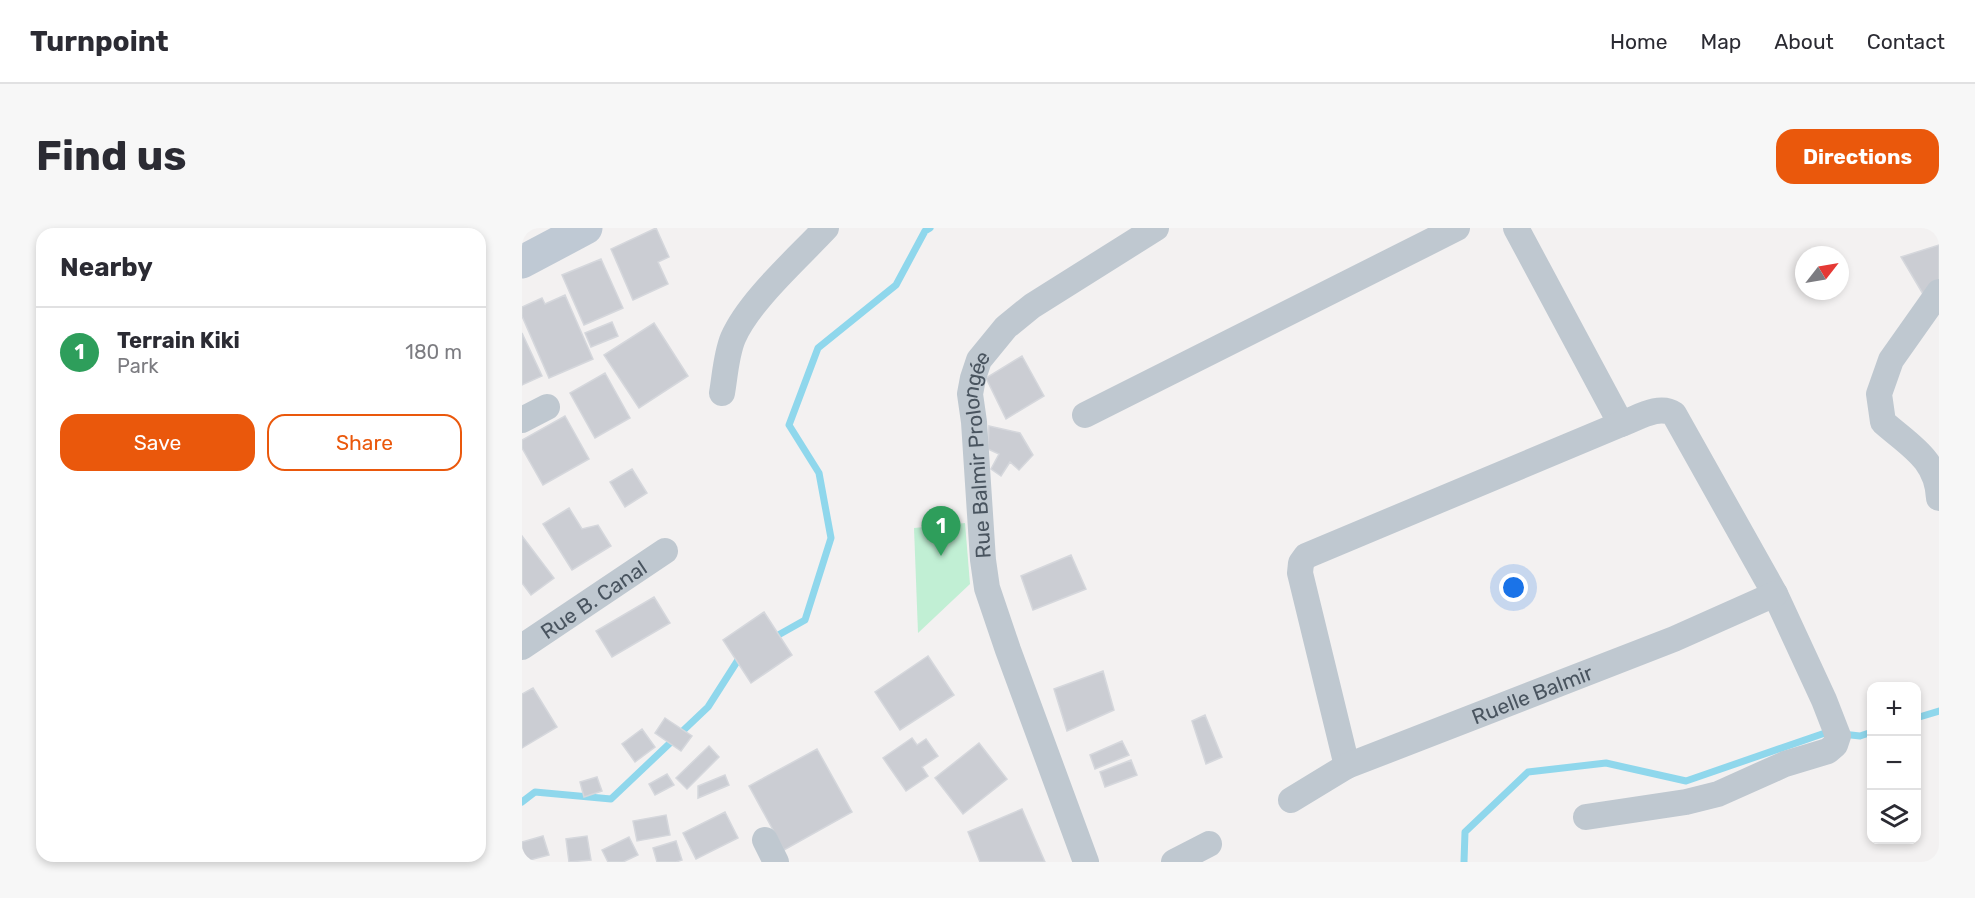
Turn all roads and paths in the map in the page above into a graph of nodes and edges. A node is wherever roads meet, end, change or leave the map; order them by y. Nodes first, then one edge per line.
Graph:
1 (586, 228) edge
2 (826, 228) edge
3 (1156, 228) edge
4 (1456, 228) edge
5 (1516, 228) edge
6 (522, 262) edge
7 (1939, 292) edge
8 (722, 393) dead end
9 (547, 407) dead end
10 (1085, 415) dead end
11 (522, 420) edge
12 (1622, 424) junction
13 (1939, 498) edge
14 (665, 551) dead end
15 (1775, 594) junction
16 (522, 647) edge
17 (1347, 766) junction
18 (1291, 800) dead end
19 (1586, 816) dead end
20 (1209, 844) dead end
21 (1086, 862) edge
22 (1174, 862) edge

1 - 6 street
2 - 8 street
3 - 21 street, Rue Balmir Prolongée
4 - 10 street
5 - 12 street
7 - 13 street
9 - 11 street
12 - 15 street
12 - 17 street
14 - 16 street, Rue B. Canal
15 - 17 street, Ruelle Balmir
15 - 19 street
17 - 18 street, Ruelle Balmir
20 - 22 street

